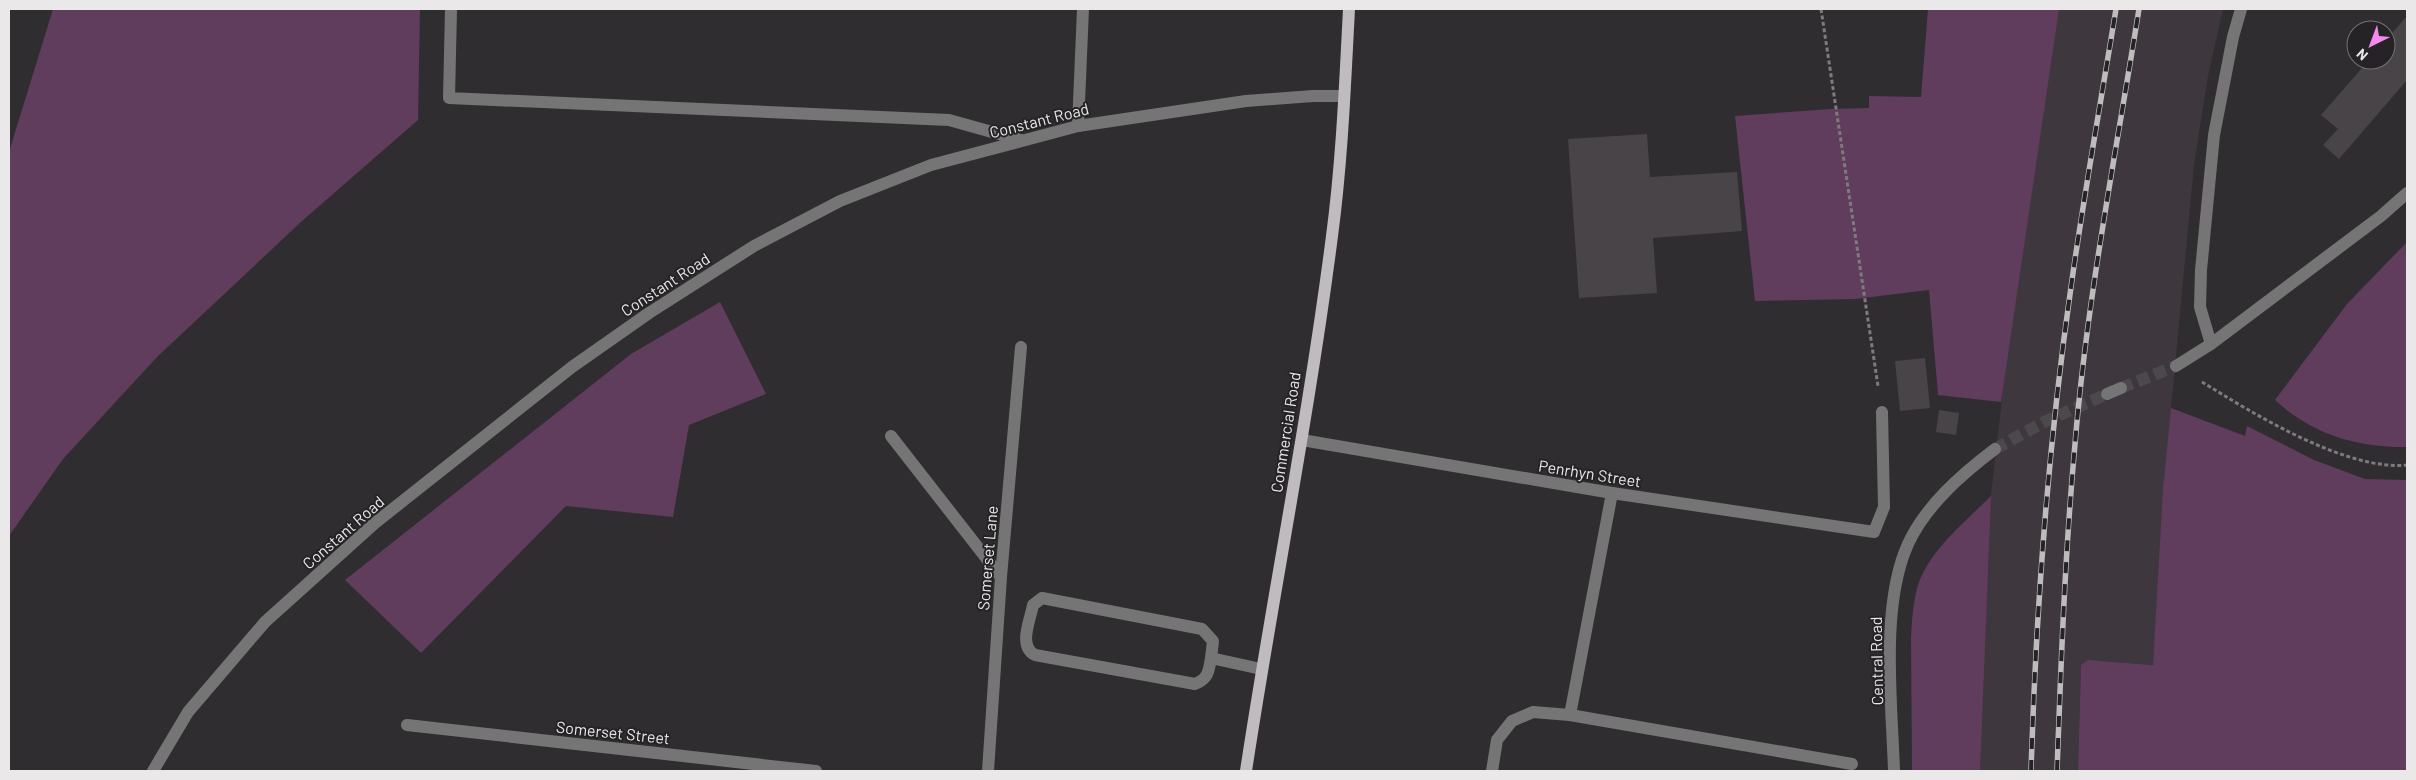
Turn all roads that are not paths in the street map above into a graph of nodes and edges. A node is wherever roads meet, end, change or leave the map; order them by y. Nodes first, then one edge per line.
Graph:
1 (451, 9) edge
2 (1083, 9) edge
3 (1349, 9) edge
4 (2241, 9) edge
5 (1344, 96) junction
6 (1078, 126) junction
7 (1020, 140) junction
8 (2407, 193) edge
9 (2211, 344) junction
10 (1021, 347) dead end
11 (2176, 366) tunnel mouth
12 (2121, 388) tunnel mouth
13 (2107, 394) tunnel mouth
14 (1882, 412) road end
15 (891, 436) dead end
16 (1302, 440) junction
17 (1996, 449) tunnel mouth
18 (1612, 493) junction
19 (1001, 577) junction
20 (1211, 658) junction
21 (1261, 668) junction
22 (1570, 715) junction
23 (407, 725) dead end
24 (1852, 764) dead end
25 (153, 771) edge
26 (816, 771) edge
27 (988, 771) edge
28 (1246, 771) edge
29 (1492, 771) edge
30 (1894, 771) edge

1 - 7 street
2 - 6 street
3 - 5 main road, Commercial Road
4 - 9 street
5 - 6 street, Constant Road
5 - 16 main road, Commercial Road
6 - 7 street, Constant Road
7 - 25 street, Constant Road
8 - 9 street
9 - 11 street
10 - 19 street, Somerset Lane
12 - 13 street
14 - 18 street, Penrhyn Street
15 - 19 street
16 - 18 street, Penrhyn Street
16 - 21 main road, Commercial Road
17 - 30 street, Central Road
18 - 22 street
19 - 27 street, Somerset Lane
20 - 20 street
20 - 21 street
21 - 28 main road, Commercial Road
22 - 24 street
22 - 29 street
23 - 26 street, Somerset Street

